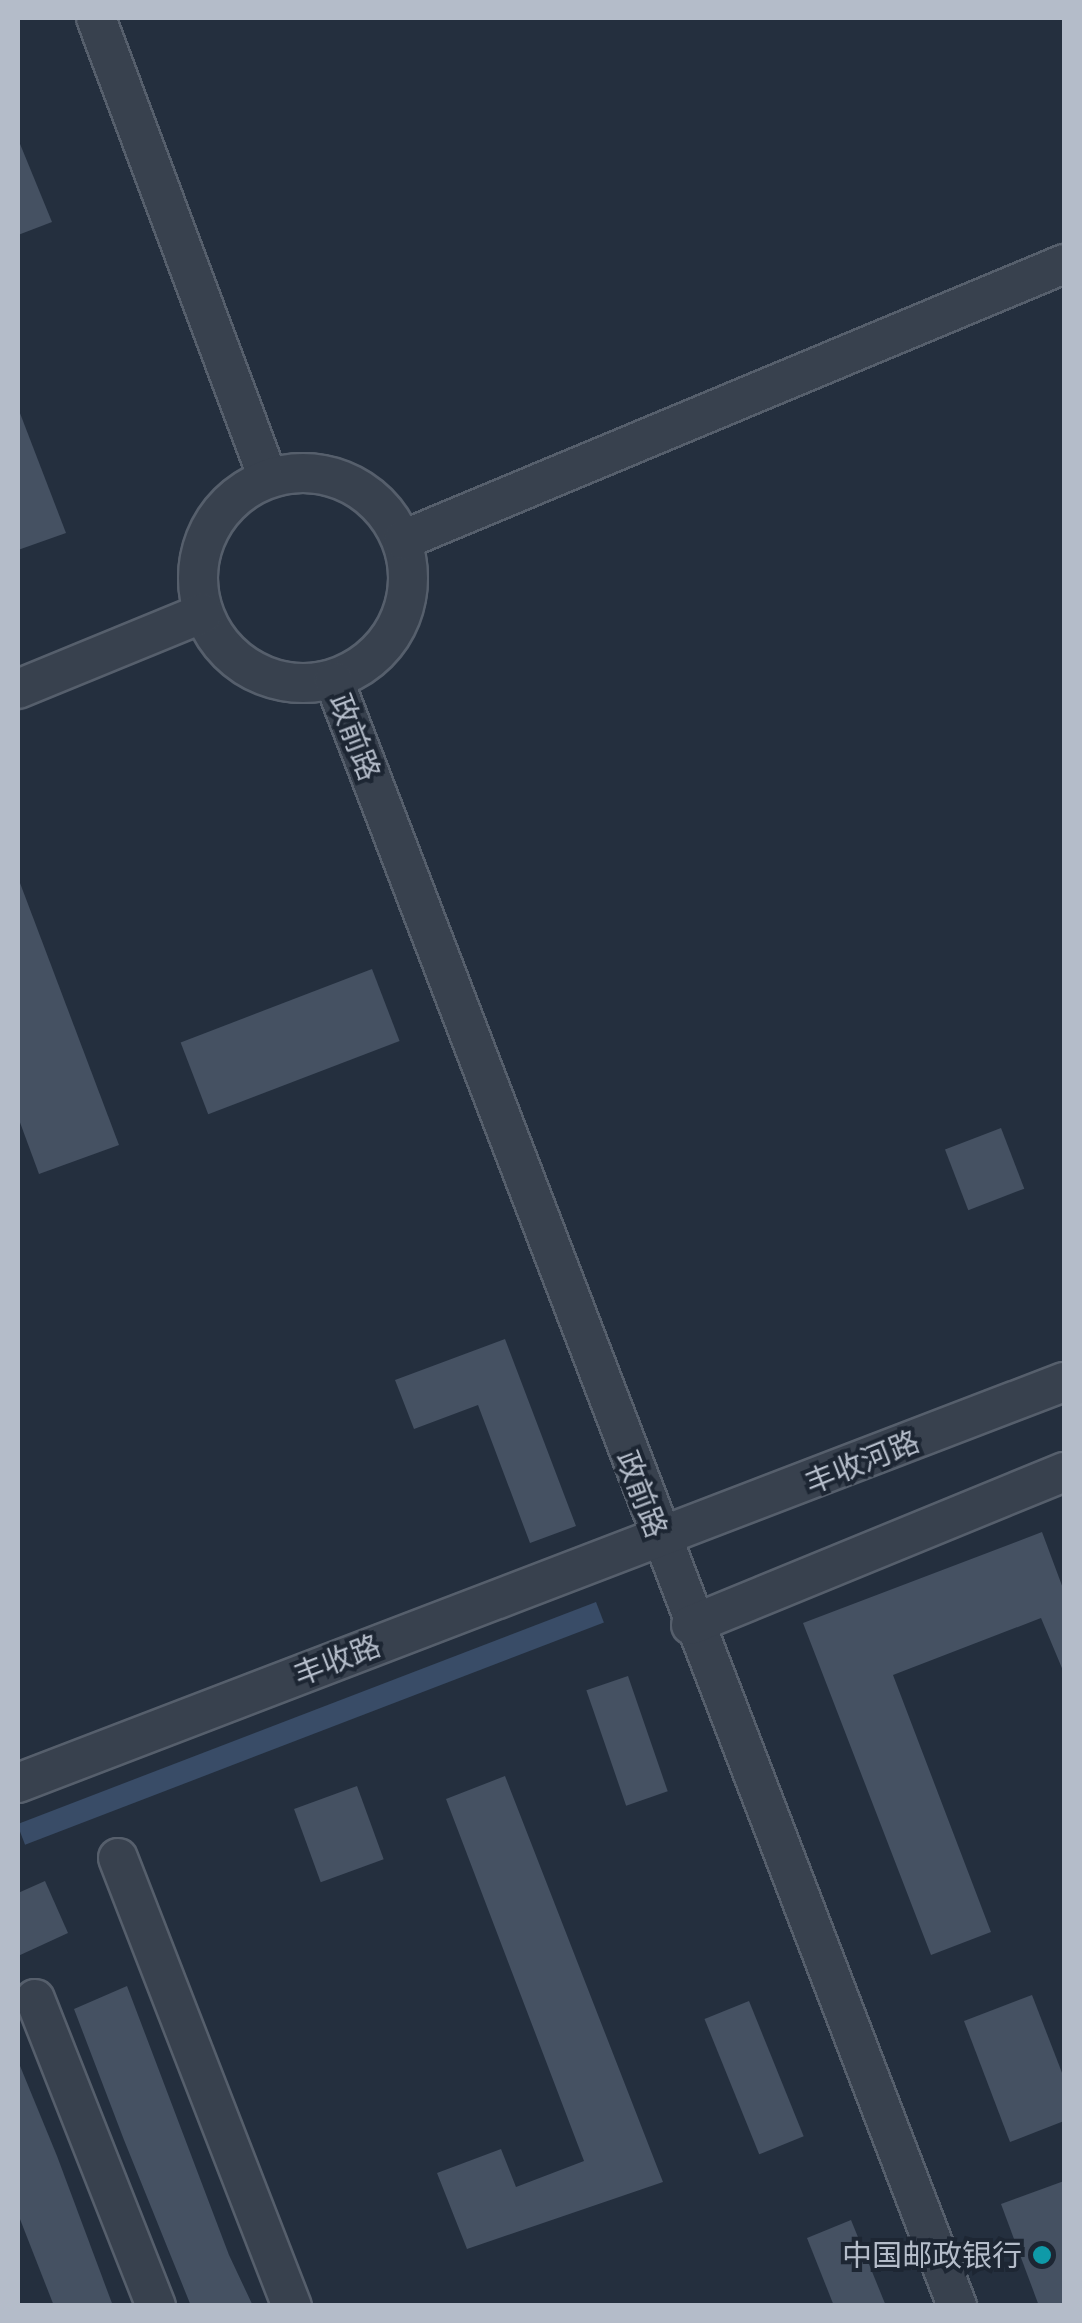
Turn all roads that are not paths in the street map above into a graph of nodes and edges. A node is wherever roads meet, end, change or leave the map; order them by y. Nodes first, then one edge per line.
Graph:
1 (96, 18) edge
2 (1064, 264) edge
3 (268, 477) junction
4 (403, 540) junction
5 (203, 614) junction
6 (334, 680) junction
7 (18, 690) edge
8 (1064, 1382) edge
9 (1064, 1472) edge
10 (657, 1536) junction
11 (691, 1625) junction
12 (18, 1783) edge
13 (118, 1858) dead end
14 (35, 1998) dead end
15 (156, 2306) edge
16 (292, 2306) edge
17 (957, 2306) edge

1 - 3 street
2 - 4 street
3 - 4 street
3 - 5 street
4 - 6 street
5 - 6 street
5 - 7 street
6 - 10 street, 政前路
8 - 10 street, 丰收河路
9 - 11 street
10 - 11 street, 政前路
10 - 12 street, 丰收路
11 - 17 street, 政前路
13 - 16 street
14 - 15 street

